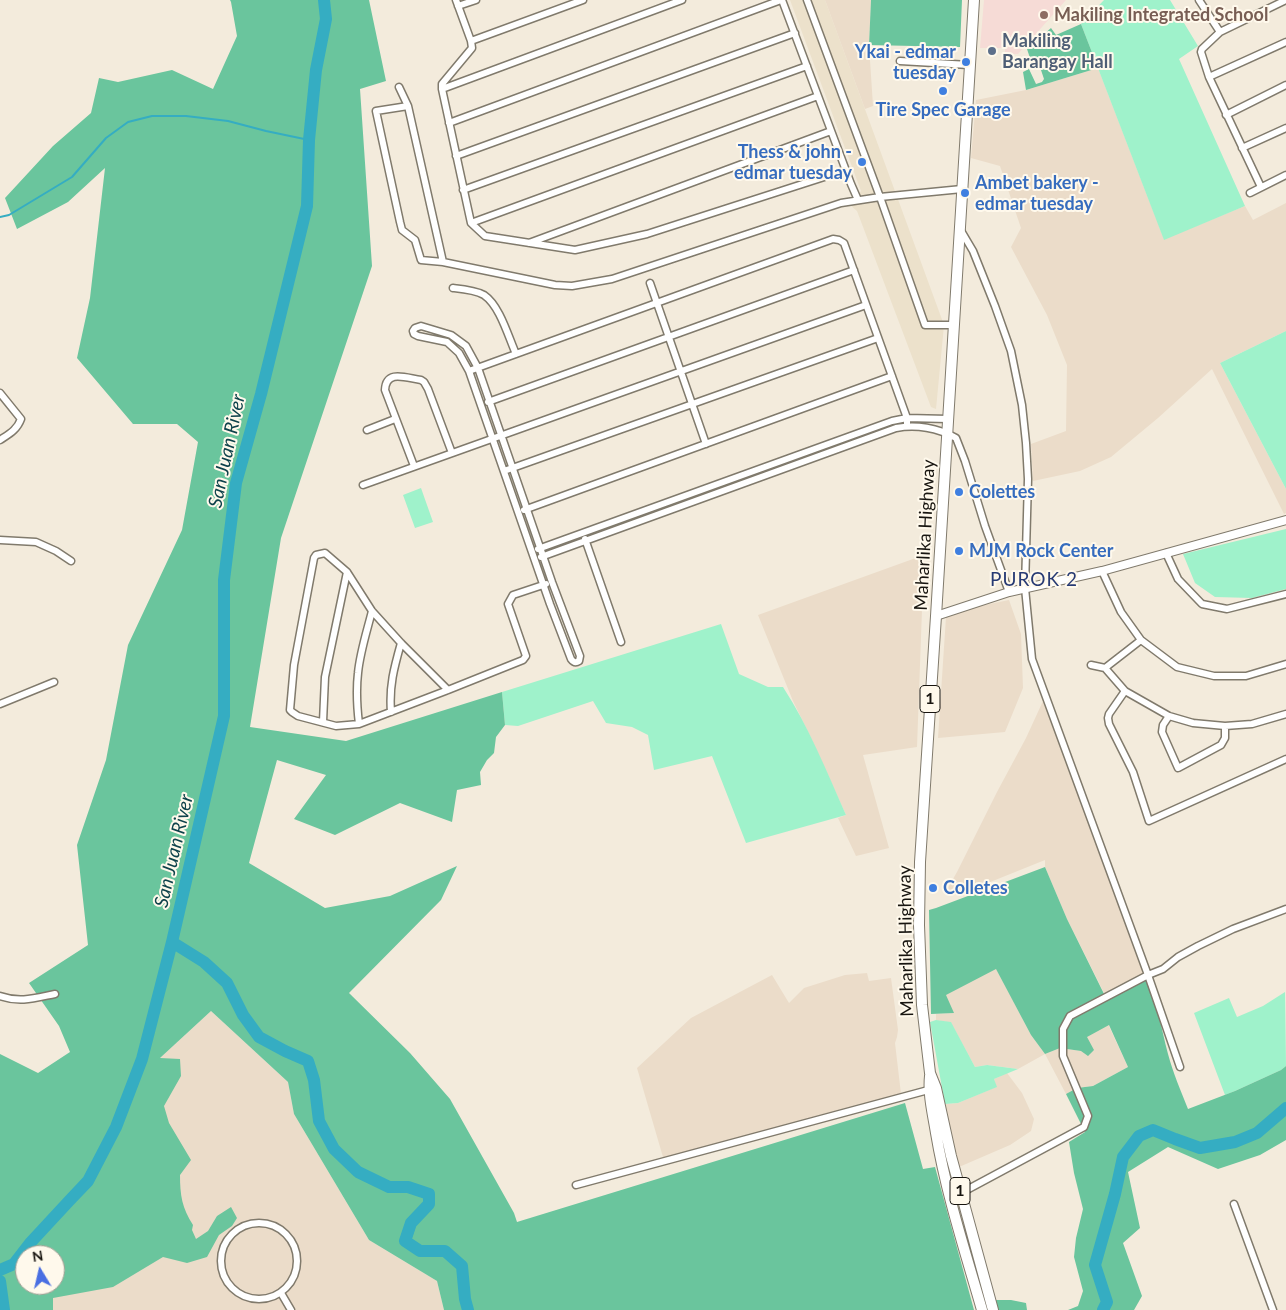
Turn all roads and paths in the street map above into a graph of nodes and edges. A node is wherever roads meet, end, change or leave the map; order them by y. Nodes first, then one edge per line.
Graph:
1 (476, 0) edge
2 (582, 0) edge
3 (682, 0) edge
4 (782, 0) edge
5 (807, 0) edge
6 (974, 0) edge
7 (1199, 0) edge
8 (1286, 0) edge
9 (457, 3) edge
10 (795, 32) junction
11 (1220, 32) junction
12 (471, 41) junction
13 (1286, 42) edge
14 (900, 61) dead end
15 (969, 65) junction
16 (807, 66) junction
17 (1209, 77) junction
18 (1286, 85) edge
19 (400, 87) dead end
20 (442, 89) junction
21 (818, 96) junction
22 (408, 106) junction
23 (1226, 114) junction
24 (449, 123) junction
25 (1286, 128) edge
26 (831, 130) junction
27 (1242, 148) junction
28 (456, 156) junction
29 (846, 170) junction
30 (1286, 175) edge
31 (1260, 186) junction
32 (962, 189) junction
33 (463, 190) junction
34 (1250, 193) dead end
35 (880, 197) junction
36 (858, 200) junction
37 (471, 223) junction
38 (960, 228) junction
39 (528, 243) junction
40 (443, 262) junction
41 (854, 270) junction
42 (650, 283) dead end
43 (453, 288) dead end
44 (657, 303) junction
45 (866, 305) junction
46 (953, 326) junction
47 (669, 337) junction
48 (878, 338) junction
49 (516, 354) junction
50 (478, 368) junction
51 (468, 371) junction
52 (681, 371) junction
53 (892, 376) junction
54 (0, 393) edge
55 (490, 402) junction
56 (692, 404) junction
57 (480, 405) junction
58 (907, 418) junction
59 (395, 419) junction
60 (948, 419) junction
61 (908, 426) junction
62 (367, 430) dead end
63 (947, 433) junction
64 (502, 435) junction
65 (492, 438) junction
66 (0, 440) edge
67 (706, 444) junction
68 (452, 453) junction
69 (414, 466) junction
70 (513, 468) junction
71 (504, 471) junction
72 (363, 485) dead end
73 (527, 509) junction
74 (518, 512) junction
75 (1286, 520) edge
76 (582, 533) junction
77 (0, 540) edge
78 (585, 541) junction
79 (540, 548) junction
80 (532, 550) junction
81 (1166, 553) junction
82 (543, 556) junction
83 (535, 560) junction
84 (71, 561) dead end
85 (1102, 571) junction
86 (347, 572) junction
87 (552, 582) junction
88 (544, 585) junction
89 (1025, 588) junction
90 (1009, 592) junction
91 (1286, 594) edge
92 (372, 611) junction
93 (936, 616) junction
94 (1141, 640) junction
95 (621, 642) dead end
96 (401, 643) junction
97 (1091, 664) dead end
98 (1286, 664) edge
99 (1105, 668) junction
100 (54, 682) dead end
101 (448, 690) junction
102 (1125, 691) junction
103 (0, 704) edge
104 (391, 712) junction
105 (1286, 714) edge
106 (1169, 716) junction
107 (323, 722) junction
108 (359, 724) junction
109 (1225, 726) junction
110 (1286, 759) edge
111 (1286, 909) edge
112 (1148, 975) junction
113 (55, 994) dead end
114 (0, 996) edge
115 (1180, 1067) dead end
116 (932, 1089) junction
117 (576, 1185) dead end
118 (961, 1193) junction
119 (1234, 1204) dead end
120 (281, 1293) junction
121 (291, 1310) edge
122 (982, 1310) edge
123 (992, 1310) edge
124 (1273, 1310) edge

1 - 9 street
2 - 12 street
3 - 20 street
4 - 10 street
4 - 24 street
5 - 35 street
6 - 15 highway, Maharlika Highway / 1
7 - 11 street
8 - 11 street
9 - 12 street
10 - 16 street
10 - 28 street
11 - 17 street
12 - 20 street
13 - 17 street
14 - 15 street
15 - 32 highway, Maharlika Highway / 1
16 - 21 street
16 - 33 street
17 - 23 street
18 - 23 street
19 - 22 street
20 - 24 street
21 - 26 street
21 - 37 street
22 - 40 street
22 - 40 street
23 - 27 street
24 - 28 street
25 - 27 street
26 - 29 street
26 - 39 street
27 - 31 street
28 - 33 street
29 - 36 street
29 - 39 street
30 - 31 street
31 - 34 street
32 - 35 street
32 - 38 highway, Maharlika Highway / 1
33 - 37 street
35 - 36 street
35 - 46 street
36 - 40 street
37 - 39 street
38 - 46 highway, Maharlika Highway / 1
38 - 89 street
41 - 44 street
41 - 45 street
41 - 47 street
42 - 44 street
43 - 49 street
44 - 47 street
44 - 49 street
45 - 48 street
45 - 52 street
46 - 60 highway, Maharlika Highway / 1
47 - 52 street
47 - 55 street
48 - 53 street
48 - 56 street
49 - 50 street
50 - 51 street
50 - 51 street
50 - 55 street
51 - 57 street
52 - 56 street
52 - 64 street
53 - 58 street
53 - 67 street
54 - 66 street
55 - 57 street
55 - 64 street
56 - 67 street
56 - 70 street
57 - 65 street
58 - 60 street
58 - 61 street
58 - 76 street
59 - 62 street
59 - 68 street
59 - 69 street
60 - 63 highway, Maharlika Highway / 1
61 - 63 street
61 - 78 street
63 - 90 street
63 - 93 highway, Maharlika Highway / 1
64 - 65 street
64 - 70 street
65 - 68 street
65 - 71 street
67 - 73 street
68 - 69 street
69 - 72 street
70 - 71 street
70 - 73 street
71 - 74 street
73 - 74 street
73 - 79 street
74 - 80 street
75 - 81 street
76 - 78 street
76 - 79 street
77 - 84 street
78 - 82 street
78 - 95 street
79 - 80 street
79 - 82 street
80 - 83 street
81 - 85 street
81 - 91 street
82 - 83 street
82 - 87 street
83 - 88 street
85 - 89 street
85 - 94 street
86 - 92 street
86 - 107 street
86 - 107 street
87 - 88 street
87 - 88 street
88 - 101 street
89 - 90 street
89 - 112 street
90 - 93 street
92 - 96 street
92 - 108 street
93 - 116 highway, Maharlika Highway / 1
94 - 98 street
94 - 99 street
96 - 101 street
96 - 104 street
97 - 99 street
99 - 102 street
100 - 103 street
101 - 104 street
102 - 106 street
102 - 110 street
104 - 108 street
105 - 109 street
106 - 109 street
106 - 109 street
107 - 108 street
111 - 112 street
112 - 115 street
112 - 118 street
113 - 114 street
116 - 117 street
116 - 118 highway, Maharlika Highway / 1
116 - 122 highway, Maharlika Highway / 1
118 - 123 highway, Maharlika Highway / 1
119 - 124 street
120 - 120 street
120 - 121 street

